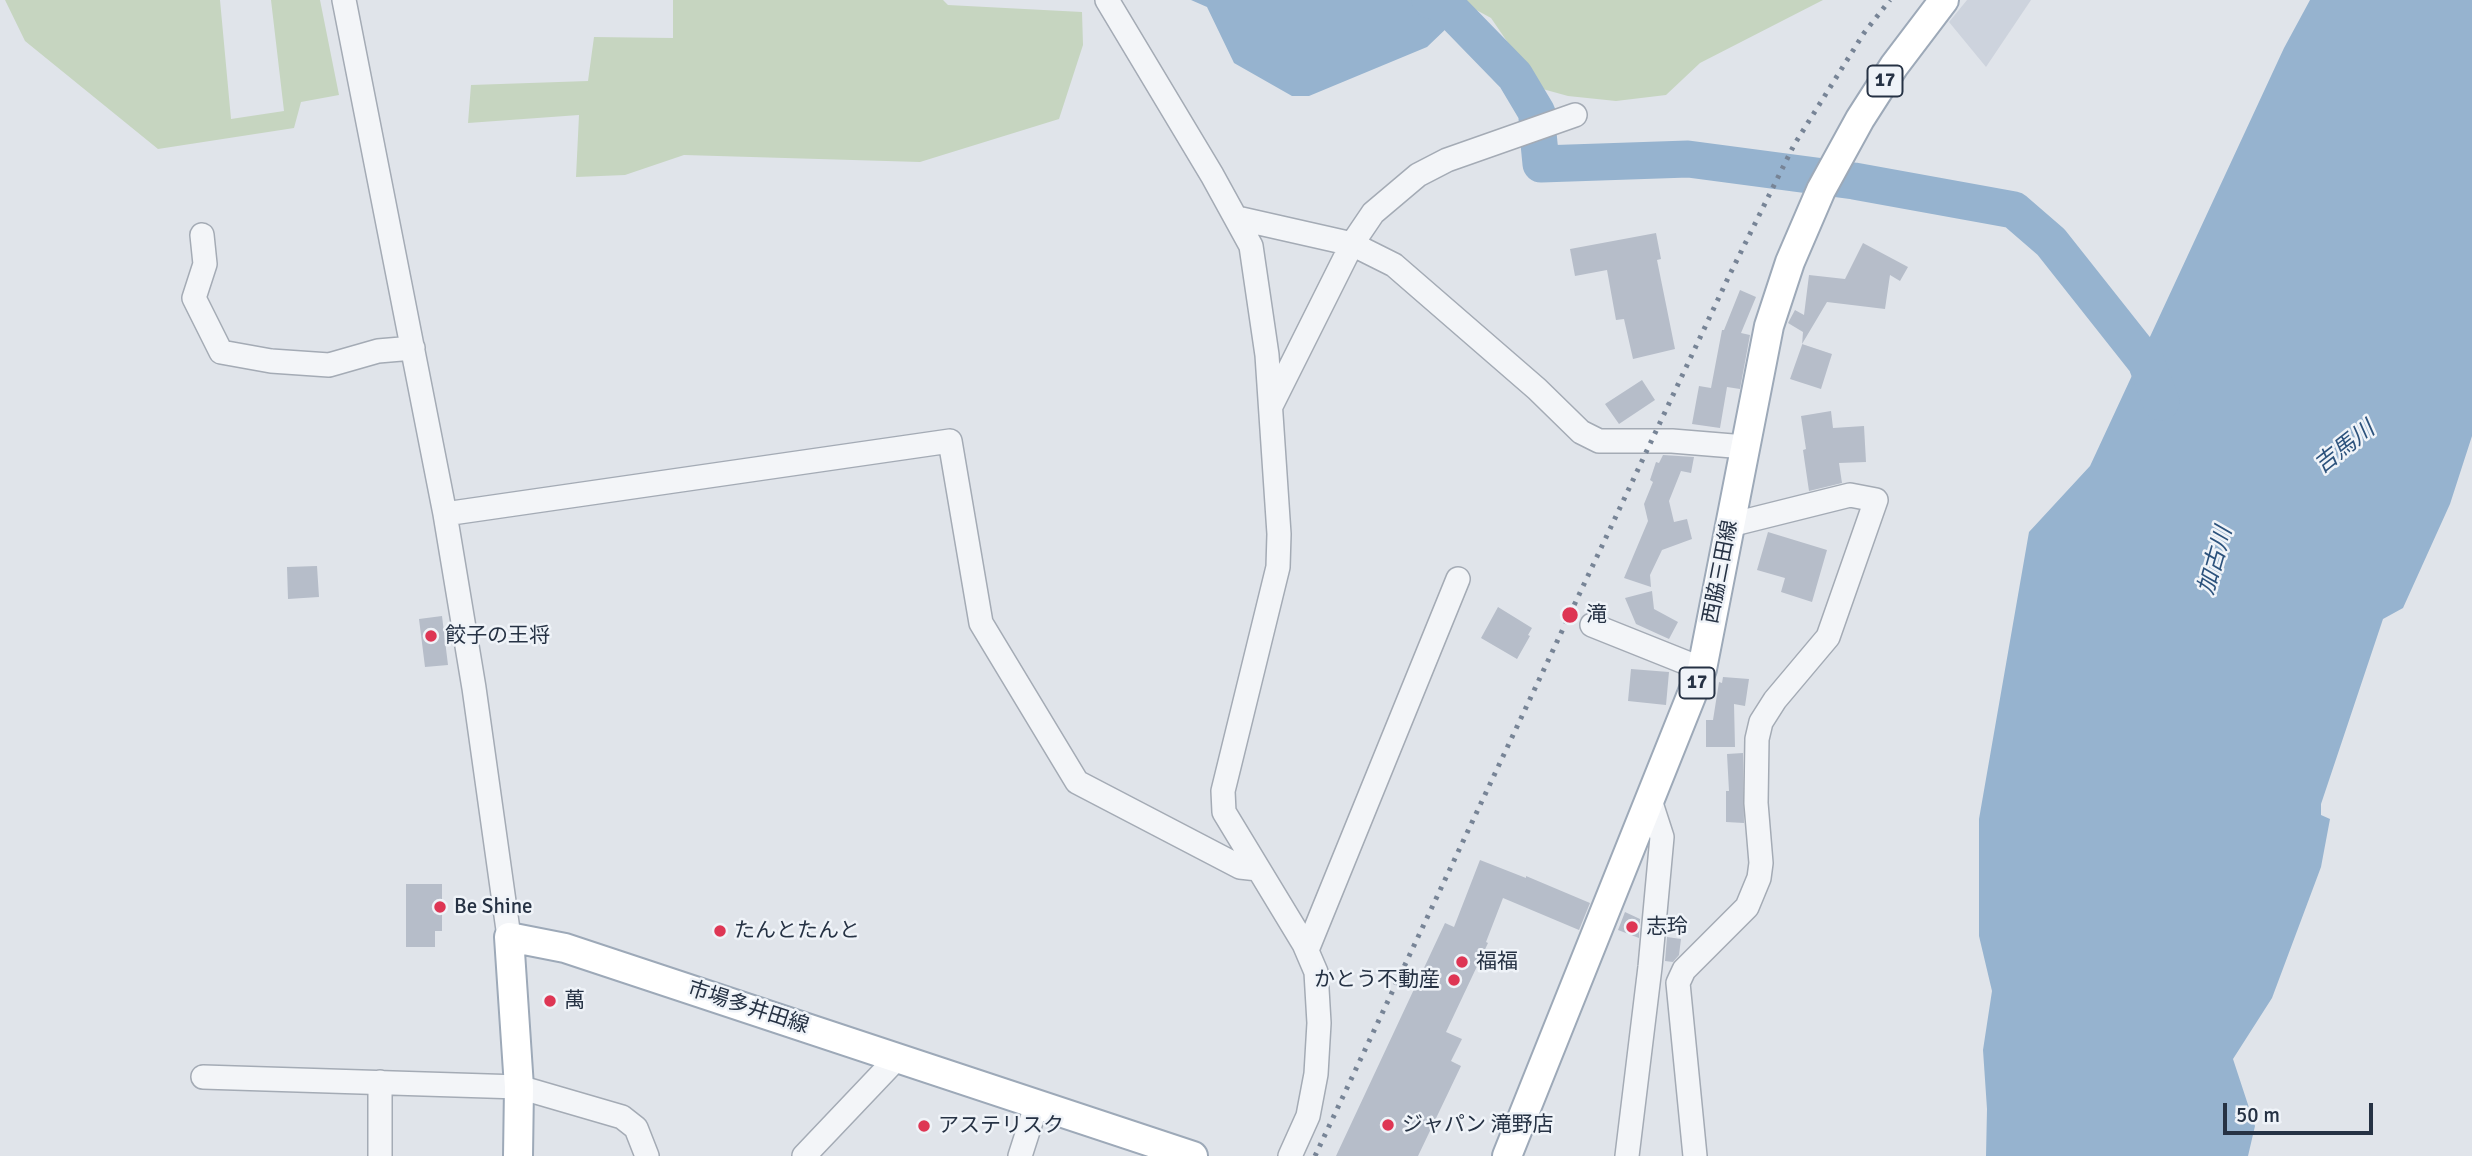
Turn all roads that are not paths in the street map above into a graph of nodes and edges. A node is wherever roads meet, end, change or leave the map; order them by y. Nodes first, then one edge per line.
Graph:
1 (344, 0) edge
2 (1107, 0) edge
3 (1944, 0) edge
4 (1574, 115) dead end
5 (1237, 218) junction
6 (202, 234) dead end
7 (1352, 244) junction
8 (413, 348) junction
9 (1271, 407) junction
10 (1745, 447) junction
11 (445, 514) junction
12 (1730, 525) junction
13 (1458, 579) dead end
14 (1591, 625) dead end
15 (1702, 668) junction
16 (1650, 800) junction
17 (1258, 869) junction
18 (509, 937) junction
19 (1307, 950) junction
20 (898, 1057) junction
21 (203, 1077) dead end
22 (380, 1082) junction
23 (519, 1087) junction
24 (1037, 1103) junction
25 (380, 1156) edge
26 (518, 1156) edge
27 (647, 1156) edge
28 (804, 1156) edge
29 (1020, 1156) edge
30 (1193, 1156) edge
31 (1290, 1156) edge
32 (1507, 1156) edge
33 (1628, 1156) edge
34 (1695, 1156) edge

1 - 8 street
2 - 5 street
3 - 10 main road, 西脇三田線 / 17
4 - 7 street
5 - 7 street
5 - 9 street
6 - 8 street
7 - 9 street
7 - 10 street
8 - 11 street
9 - 17 street
10 - 12 main road, 西脇三田線 / 17
11 - 17 street
11 - 18 street
12 - 15 main road, 西脇三田線 / 17
12 - 34 street
13 - 19 street
14 - 15 street
15 - 16 main road, 西脇三田線 / 17
16 - 32 main road, 西脇三田線 / 17
16 - 33 street
17 - 19 street
18 - 20 main road, 市場多井田線
18 - 23 main road
19 - 31 street
20 - 24 main road, 市場多井田線
20 - 28 street
21 - 22 street
22 - 23 street
22 - 25 street
23 - 26 main road
23 - 27 street
24 - 29 street
24 - 30 main road, 市場多井田線

